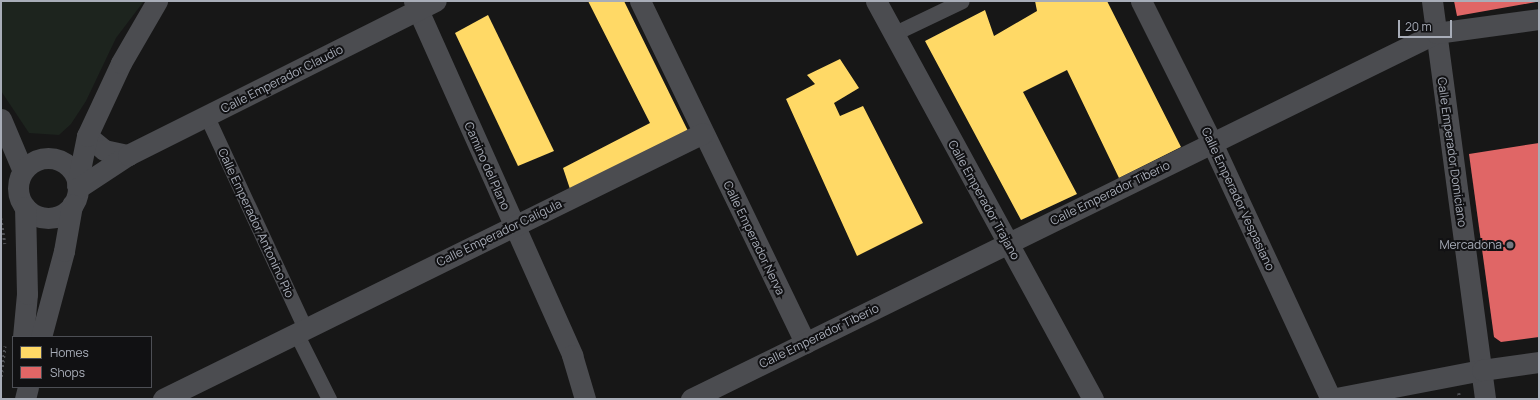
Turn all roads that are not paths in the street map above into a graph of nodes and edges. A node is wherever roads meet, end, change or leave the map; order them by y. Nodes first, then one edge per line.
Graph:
1 (157, 1) edge
2 (640, 1) edge
3 (876, 1) edge
4 (962, 1) edge
5 (1141, 1) edge
6 (1432, 1) edge
7 (422, 4) edge
8 (1539, 19) edge
9 (1436, 33) junction
10 (894, 34) junction
11 (207, 117) junction
12 (1, 119) edge
13 (704, 134) junction
14 (87, 136) junction
15 (1212, 143) junction
16 (128, 155) junction
17 (54, 159) junction
18 (23, 171) junction
19 (75, 193) junction
20 (25, 207) junction
21 (513, 226) junction
22 (1009, 244) junction
23 (301, 330) junction
24 (23, 336) edge
25 (41, 336) edge
26 (805, 343) junction
27 (1539, 362) edge
28 (1482, 370) junction
29 (22, 388) edge
30 (28, 388) edge
31 (22, 399) edge
32 (25, 399) edge
33 (163, 399) edge
34 (329, 399) edge
35 (585, 399) edge
36 (690, 399) edge
37 (1093, 399) edge
38 (1331, 399) edge
39 (1485, 399) edge

1 - 14 street
2 - 13 street
3 - 10 street, Calle Emperador Trajano
4 - 10 street
5 - 15 street, Calle Emperador Vespasiano
6 - 9 street, Calle Emperador Domiciano
7 - 11 street, Calle Emperador Claudio
7 - 21 street, Camino del Plano
8 - 9 street, Calle Emperador Tiberio
9 - 15 street, Calle Emperador Tiberio
9 - 28 street, Calle Emperador Domiciano
10 - 22 street, Calle Emperador Trajano
11 - 16 street, Calle Emperador Claudio
11 - 23 street, Calle Emperador Antonino Pio
12 - 18 street
13 - 21 street, Calle Emperador Calígula
13 - 26 street, Calle Emperador Nerva
14 - 16 street
14 - 17 street
14 - 19 street
15 - 22 street, Calle Emperador Tiberio
15 - 38 street, Calle Emperador Vespasiano
16 - 19 street, Calle Emperador Claudio
17 - 18 street
17 - 19 street
18 - 20 street
19 - 20 street
19 - 25 street
20 - 24 street
21 - 23 street, Calle Emperador Calígula
21 - 35 street, Camino del Plano
22 - 26 street, Calle Emperador Tiberio
22 - 37 street, Calle Emperador Trajano
23 - 33 street, Calle Emperador Calígula
23 - 34 street, Calle Emperador Antonino Pio
26 - 36 street, Calle Emperador Tiberio
27 - 28 street
28 - 38 street
28 - 39 street, Calle Emperador Domiciano
29 - 31 street
30 - 32 street

